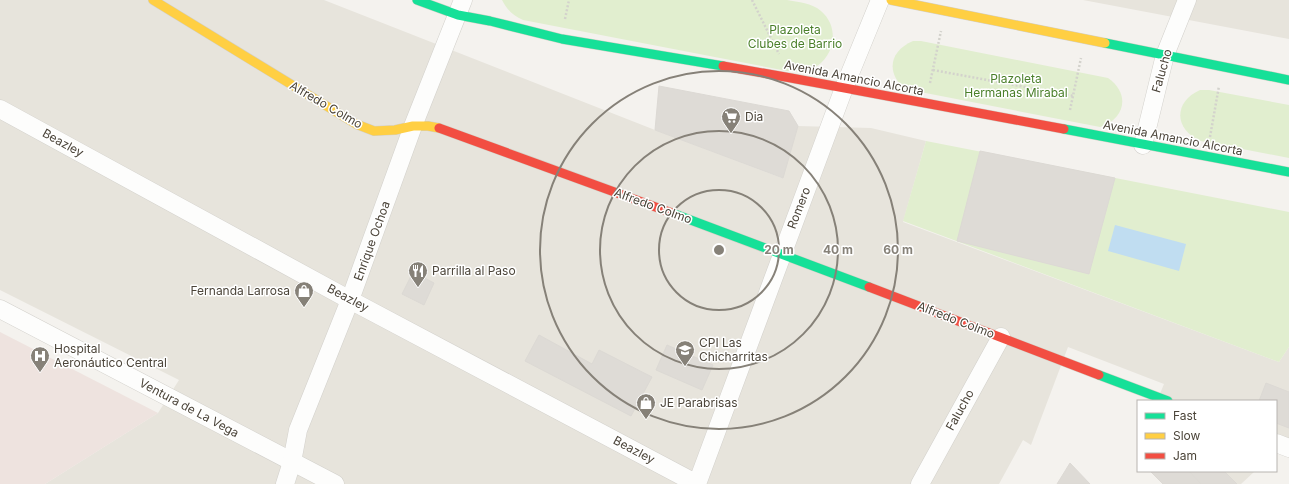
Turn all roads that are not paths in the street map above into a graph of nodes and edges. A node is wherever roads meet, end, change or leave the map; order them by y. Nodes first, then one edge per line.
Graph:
1 (153, 0) edge
2 (417, 0) edge
3 (880, 0) edge
4 (891, 0) edge
5 (1187, 0) edge
6 (460, 7) edge
7 (1165, 55) junction
8 (1289, 80) edge
9 (844, 88) junction
10 (0, 109) edge
11 (413, 126) junction
12 (1143, 145) junction
13 (1289, 172) edge
14 (782, 254) junction
15 (350, 300) junction
16 (0, 309) edge
17 (1001, 337) junction
18 (1165, 400) edge
19 (1277, 443) edge
20 (1289, 448) edge
21 (292, 462) junction
22 (285, 484) edge
23 (335, 484) edge
24 (697, 484) edge
25 (920, 484) edge

1 - 11 main road, Alfredo Colmo
2 - 6 main road, Avenida Amancio Alcorta
3 - 9 street, Romero
4 - 7 main road
5 - 7 street, Falucho
6 - 9 main road, Avenida Amancio Alcorta
6 - 11 street, Enrique Ochoa
7 - 8 main road
7 - 12 street, Falucho
9 - 12 main road, Avenida Amancio Alcorta
9 - 14 street, Romero
10 - 15 street, Beazley
11 - 14 main road, Alfredo Colmo
11 - 15 street, Enrique Ochoa
12 - 13 main road, Avenida Amancio Alcorta
14 - 17 main road, Alfredo Colmo
14 - 24 street, Romero
15 - 21 street, Enrique Ochoa
15 - 24 street, Beazley
16 - 21 street, Ventura de La Vega
17 - 18 main road, Alfredo Colmo
17 - 25 street, Falucho
19 - 20 street
21 - 22 street, Enrique Ochoa
21 - 23 street, Ventura de La Vega

